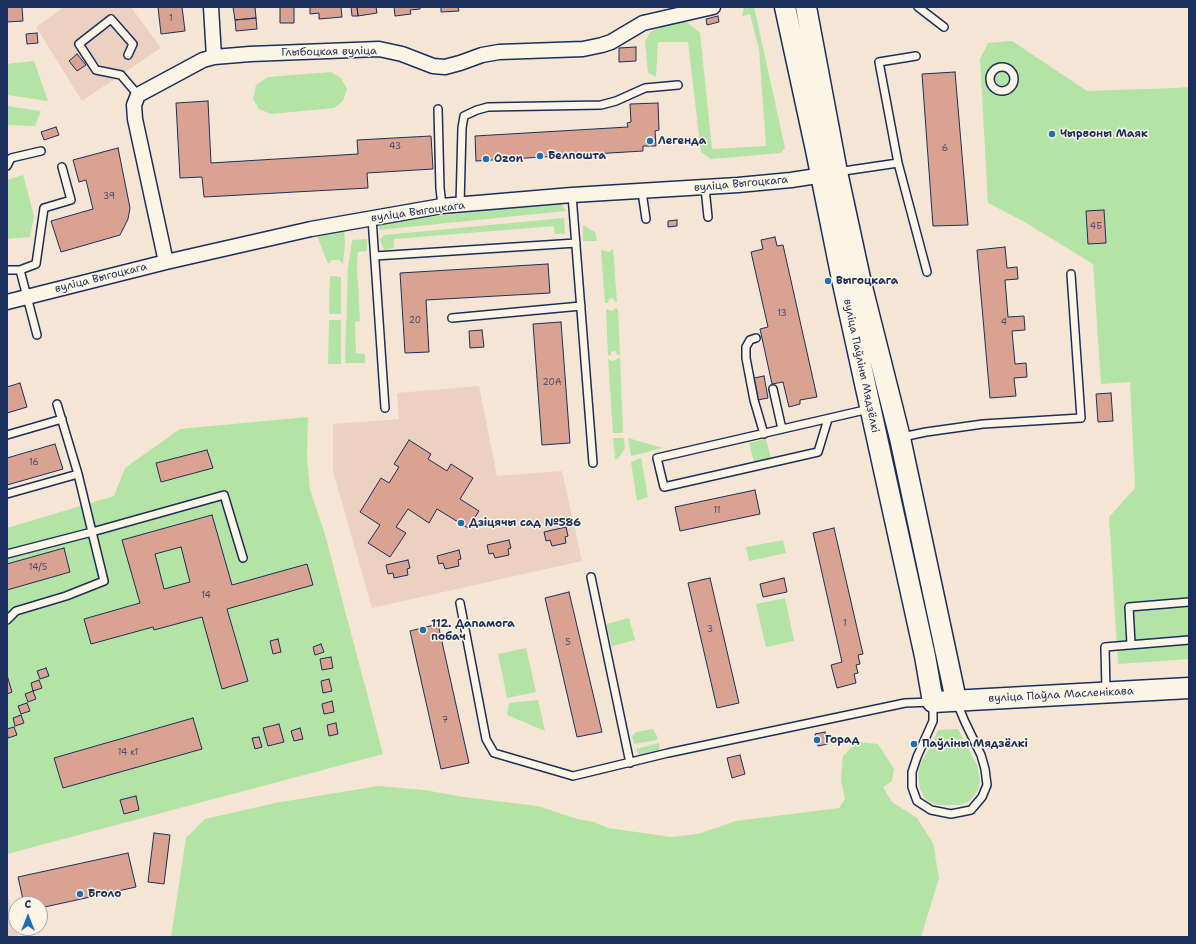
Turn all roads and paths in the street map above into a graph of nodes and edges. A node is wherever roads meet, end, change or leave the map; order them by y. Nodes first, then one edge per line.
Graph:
1 (212, 7) edge
2 (713, 7) edge
3 (785, 7) edge
4 (806, 7) edge
5 (918, 7) edge
6 (689, 10) edge
7 (944, 27) dead end
8 (128, 55) dead end
9 (916, 56) dead end
10 (214, 57) junction
11 (678, 85) dead end
12 (138, 95) junction
13 (438, 109) dead end
14 (41, 151) dead end
15 (898, 163) junction
16 (7, 166) edge
17 (62, 167) dead end
18 (829, 174) junction
19 (705, 188) junction
20 (642, 192) junction
21 (572, 195) junction
22 (460, 205) junction
23 (442, 206) junction
24 (708, 217) dead end
25 (372, 218) junction
26 (646, 220) dead end
27 (576, 243) junction
28 (375, 256) junction
29 (166, 262) junction
30 (7, 270) edge
31 (20, 270) junction
32 (927, 272) dead end
33 (1071, 274) dead end
34 (26, 297) junction
35 (7, 302) edge
36 (581, 306) junction
37 (452, 318) dead end
38 (37, 335) dead end
39 (756, 338) dead end
40 (773, 389) dead end
41 (57, 404) dead end
42 (385, 408) dead end
43 (870, 408) junction
44 (62, 419) junction
45 (828, 419) junction
46 (782, 429) junction
47 (764, 434) junction
48 (7, 435) edge
49 (900, 438) junction
50 (593, 462) dead end
51 (78, 474) junction
52 (7, 494) edge
53 (92, 532) junction
54 (7, 554) edge
55 (243, 558) dead end
56 (592, 577) dead end
57 (1189, 602) edge
58 (460, 604) dead end
59 (7, 620) edge
60 (1189, 640) edge
61 (1131, 644) junction
62 (1189, 688) edge
63 (1106, 693) junction
64 (956, 700) junction
65 (933, 702) junction
66 (630, 763) junction

1 - 10 street
2 - 6 street, Глыбоцкая вуліца
3 - 18 street, вуліца Паўліны Мядзёлкі
4 - 18 street, вуліца Паўліны Мядзёлкі
5 - 7 lane
6 - 10 street, Глыбоцкая вуліца
8 - 12 lane
9 - 15 lane
10 - 12 street, Глыбоцкая вуліца
11 - 22 lane
12 - 29 street
13 - 23 lane
14 - 16 lane
15 - 18 lane
15 - 32 lane
17 - 31 lane
18 - 19 street, вуліца Выгоцкага
18 - 43 street, вуліца Паўліны Мядзёлкі
18 - 49 street, вуліца Паўліны Мядзёлкі
19 - 20 street, вуліца Выгоцкага
19 - 24 lane
20 - 21 street, вуліца Выгоцкага
20 - 26 lane
21 - 22 street, вуліца Выгоцкага
21 - 27 lane
22 - 23 street, вуліца Выгоцкага
23 - 25 street, вуліца Выгоцкага
25 - 28 lane
25 - 29 street, вуліца Выгоцкага
27 - 28 lane
27 - 36 lane
28 - 42 lane
29 - 34 street, вуліца Выгоцкага
30 - 31 lane
31 - 34 lane
33 - 49 lane
34 - 35 street, вуліца Выгоцкага
34 - 38 lane
36 - 37 lane
36 - 50 lane
39 - 47 lane
40 - 46 lane
41 - 44 lane
43 - 45 lane
43 - 65 street, вуліца Паўліны Мядзёлкі
44 - 48 lane
44 - 51 lane
45 - 46 lane
45 - 47 lane
46 - 47 lane
49 - 64 street, вуліца Паўліны Мядзёлкі
51 - 52 lane
51 - 53 lane
53 - 54 lane
53 - 55 lane
53 - 59 lane
56 - 66 lane
57 - 61 lane
58 - 66 lane
60 - 61 lane
61 - 63 lane
62 - 63 street, вуліца Паўла Масленікава
63 - 64 street, вуліца Паўла Масленікава
64 - 65 street, вуліца Паўла Масленікава
64 - 65 lane
65 - 66 lane

